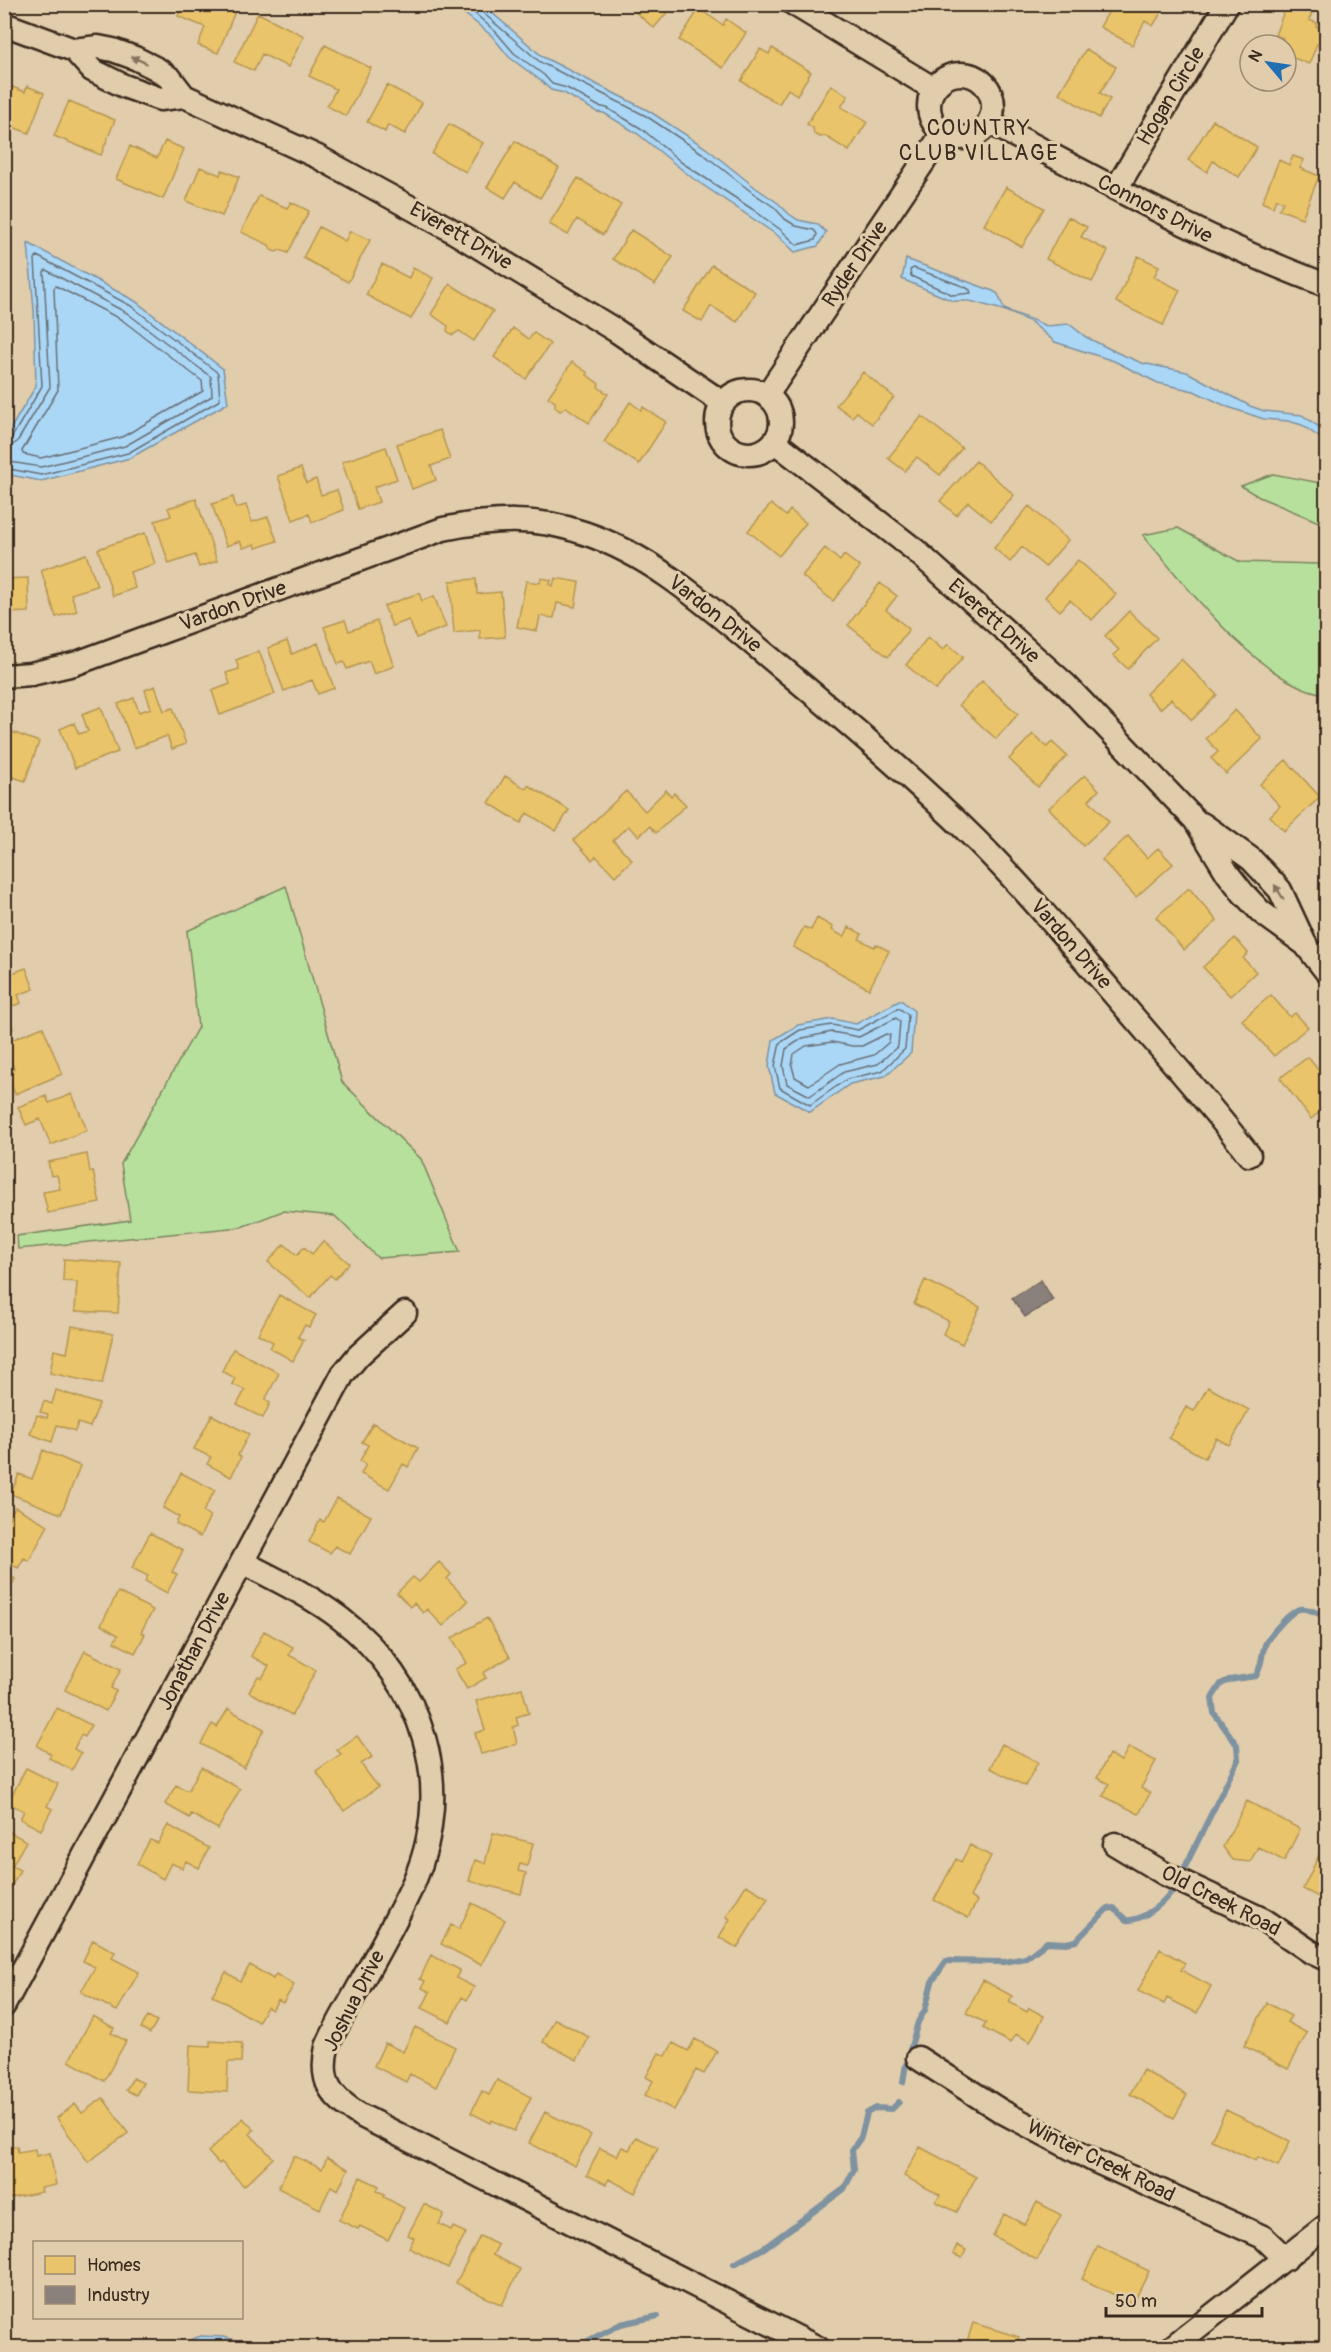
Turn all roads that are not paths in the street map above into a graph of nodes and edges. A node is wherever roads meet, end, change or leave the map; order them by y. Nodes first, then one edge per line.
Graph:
1 (794, 4) edge
2 (1227, 4) edge
3 (4, 24) edge
4 (934, 89) junction
5 (989, 122) junction
6 (943, 133) junction
7 (1116, 189) junction
8 (1326, 285) edge
9 (767, 395) junction
10 (723, 403) junction
11 (775, 442) junction
12 (4, 676) edge
13 (1326, 971) edge
14 (1249, 1155) dead end
15 (405, 1313) dead end
16 (242, 1562) junction
17 (1114, 1844) dead end
18 (1326, 1959) edge
19 (4, 2004) edge
20 (918, 2058) dead end
21 (1326, 2226) edge
22 (1286, 2259) junction
23 (818, 2348) edge
24 (1171, 2348) edge

1 - 4 street
2 - 7 street, Hogan Circle
3 - 10 street, Everett Drive
4 - 5 street
4 - 6 street
5 - 6 street
5 - 7 street, Connors Drive
6 - 9 street, Ryder Drive
7 - 8 street, Connors Drive
9 - 10 street
9 - 11 street
10 - 11 street
11 - 13 street, Everett Drive
12 - 14 street, Vardon Drive
15 - 16 street, Jonathan Drive
16 - 19 street, Jonathan Drive
16 - 23 street, Joshua Drive
17 - 18 street, Old Creek Road
20 - 22 street, Winter Creek Road
21 - 22 street
22 - 24 street

